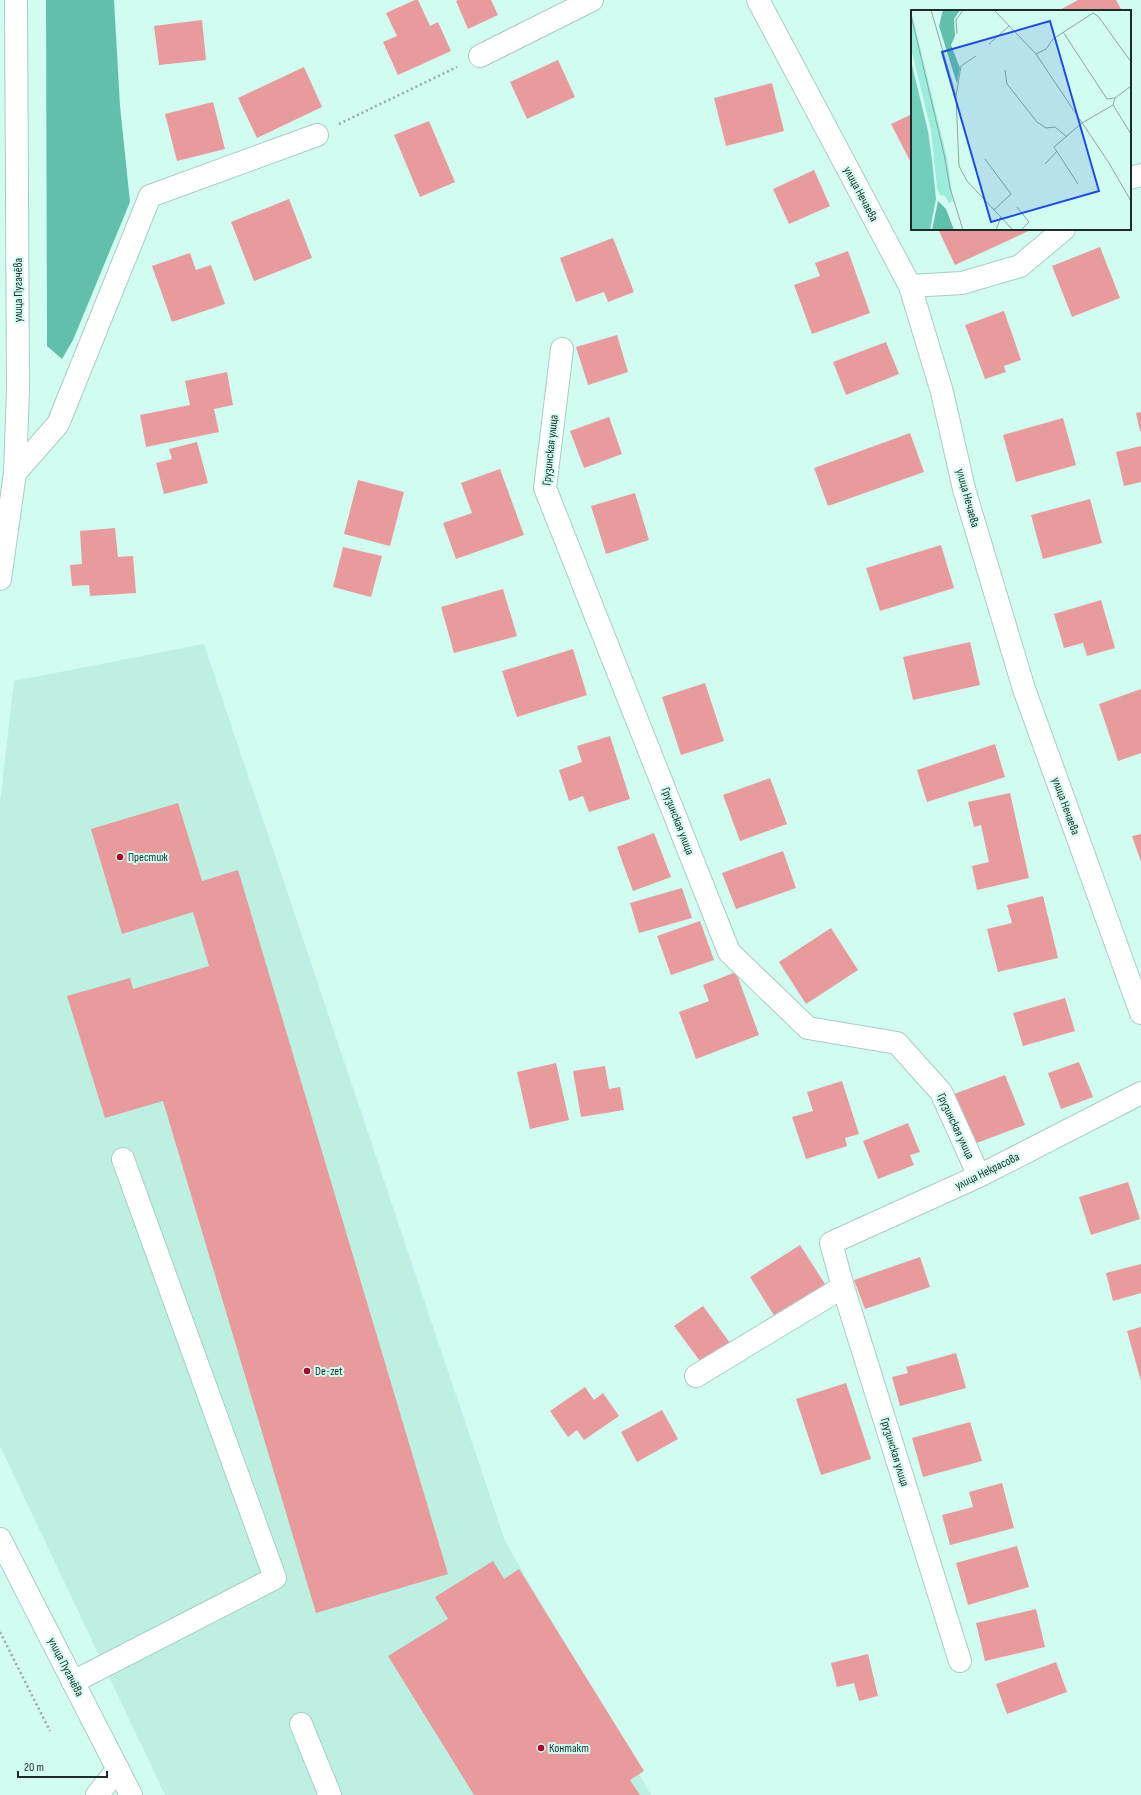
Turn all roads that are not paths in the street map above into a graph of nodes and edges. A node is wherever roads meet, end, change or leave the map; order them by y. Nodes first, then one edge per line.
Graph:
1 (16, 0) edge
2 (592, 0) edge
3 (758, 0) edge
4 (480, 56) road end
5 (317, 135) road end
6 (1141, 175) edge
7 (1131, 178) edge
8 (1063, 230) edge
9 (910, 286) junction
10 (562, 349) dead end
11 (15, 473) junction
12 (0, 579) edge
13 (1141, 1013) edge
14 (1141, 1093) edge
15 (123, 1159) dead end
16 (979, 1176) junction
17 (831, 1243) joint
18 (843, 1287) junction
19 (696, 1376) dead end
20 (0, 1539) edge
21 (960, 1661) dead end
22 (73, 1682) junction
23 (301, 1724) dead end
24 (118, 1769) junction
25 (97, 1795) edge
26 (131, 1795) edge
27 (330, 1795) edge

1 - 11 street, улица Пугачёва
2 - 4 street
3 - 9 street, улица Нечаева
5 - 11 street
6 - 7 street
8 - 9 street
9 - 13 street, улица Нечаева
10 - 16 street, Грузинская улица
11 - 12 street, улица Пугачёва
14 - 16 street, улица Некрасова
15 - 22 street
16 - 17 street, улица Некрасова
17 - 18 street, Грузинская улица
18 - 19 street
18 - 21 street, Грузинская улица
20 - 22 street, улица Пугачёва
22 - 24 street, улица Пугачёва
23 - 27 street
24 - 25 street
24 - 26 street, улица Пугачёва

